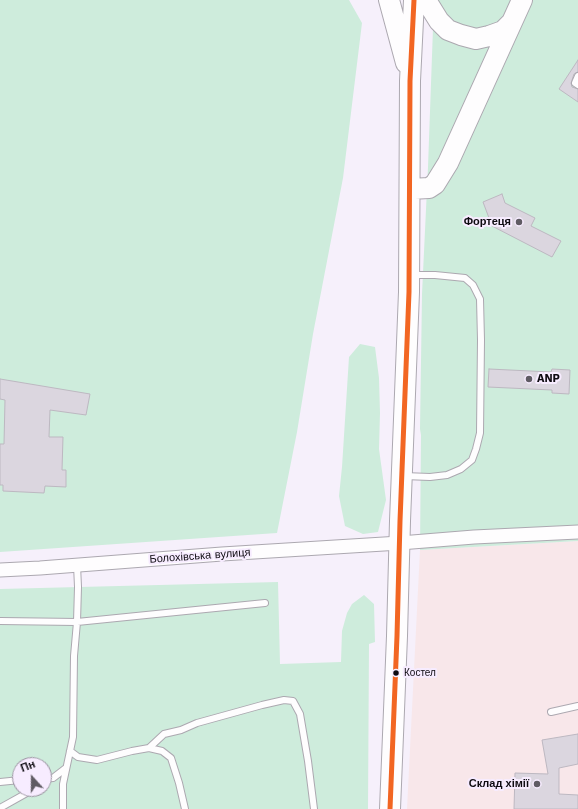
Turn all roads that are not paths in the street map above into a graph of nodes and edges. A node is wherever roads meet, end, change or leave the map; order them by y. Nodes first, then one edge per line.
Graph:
1 (388, 0) edge
2 (414, 0) edge
3 (427, 0) edge
4 (522, 0) edge
5 (512, 22) junction
6 (578, 76) edge
7 (410, 80) junction
8 (578, 85) edge
9 (410, 189) junction
10 (409, 275) junction
11 (402, 476) junction
12 (578, 532) edge
13 (400, 543) junction
14 (77, 565) junction
15 (0, 570) edge
16 (265, 603) dead end
17 (0, 621) edge
18 (77, 622) junction
19 (578, 706) edge
20 (551, 712) dead end
21 (149, 748) junction
22 (70, 752) junction
23 (66, 768) junction
24 (53, 778) edge
25 (12, 781) edge
26 (0, 782) edge
27 (20, 797) edge
28 (0, 808) edge
29 (63, 809) edge
30 (185, 809) edge
31 (314, 809) edge
32 (390, 809) edge

1 - 7 main road
2 - 7 main road
3 - 5 main road
4 - 5 main road
5 - 9 main road
6 - 8 lane
7 - 9 main road
9 - 10 main road
10 - 11 main road
10 - 11 lane
11 - 13 main road
12 - 13 street, Болохівська вулиця
13 - 14 street, Болохівська вулиця
13 - 32 main road
14 - 15 street, Болохівська вулиця
14 - 18 lane
16 - 18 lane
17 - 18 lane
18 - 22 lane
19 - 20 lane
21 - 22 lane
21 - 30 lane
21 - 31 lane
22 - 23 lane
23 - 24 lane
23 - 29 lane
25 - 26 lane
27 - 28 lane

